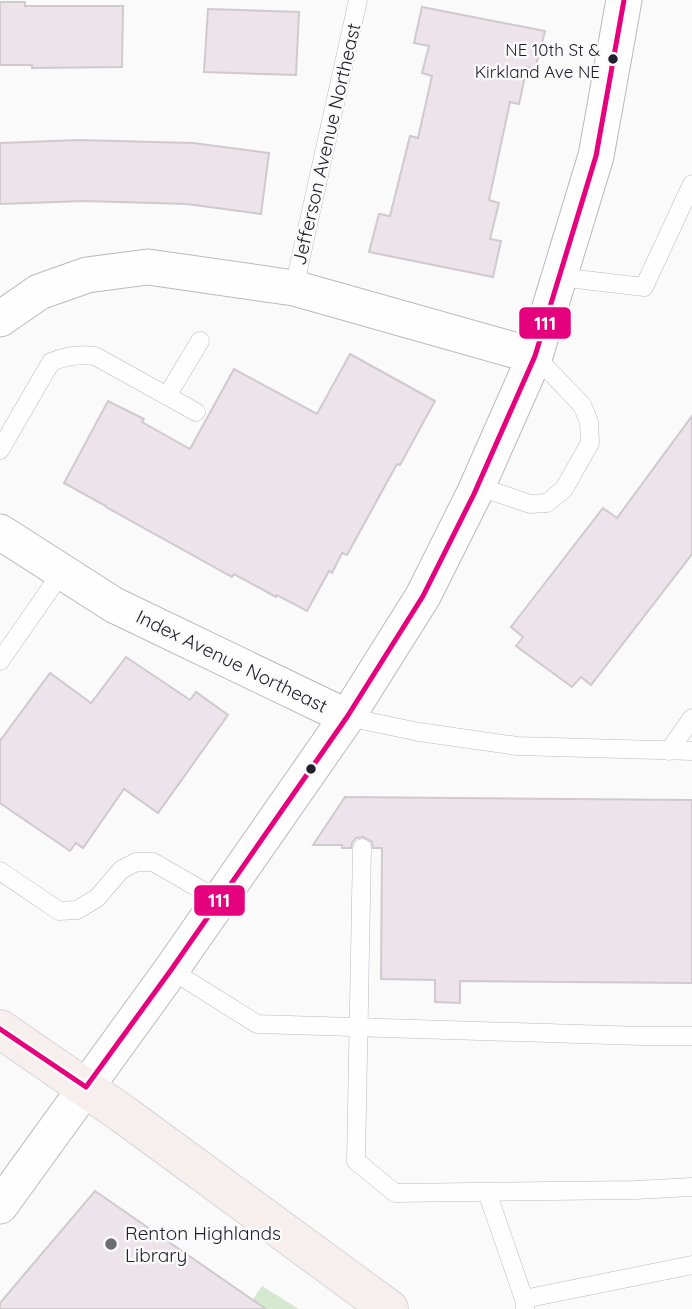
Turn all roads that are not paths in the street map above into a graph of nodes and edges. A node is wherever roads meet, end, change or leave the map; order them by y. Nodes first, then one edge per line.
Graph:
1 (358, 0) edge
2 (624, 0) edge
3 (692, 184) edge
4 (559, 277) junction
5 (293, 288) junction
6 (0, 319) edge
7 (200, 341) dead end
8 (535, 356) junction
9 (167, 396) junction
10 (196, 412) dead end
11 (0, 450) edge
12 (477, 486) junction
13 (1, 534) edge
14 (62, 572) junction
15 (0, 661) edge
16 (347, 716) junction
17 (692, 718) edge
18 (669, 751) junction
19 (692, 751) edge
20 (362, 848) dead end
21 (0, 871) edge
22 (219, 900) junction
23 (171, 970) junction
24 (359, 1027) junction
25 (0, 1029) edge
26 (692, 1036) edge
27 (86, 1087) junction
28 (692, 1187) edge
29 (4, 1192) edge
30 (487, 1192) junction
31 (692, 1265) edge
32 (525, 1304) edge
33 (390, 1309) edge

1 - 5 lane, Jefferson Avenue Northeast
2 - 4 street
3 - 4 lane
4 - 8 street
5 - 6 street, Jefferson Avenue Northeast
5 - 8 street, Jefferson Avenue Northeast
7 - 9 lane
8 - 12 street
8 - 12 lane
9 - 10 lane
9 - 11 lane
12 - 16 street
13 - 14 street, Index Avenue Northeast
14 - 15 lane
14 - 16 street, Index Avenue Northeast
16 - 18 lane, Index Avenue Northeast
16 - 22 street
17 - 18 lane
18 - 19 lane, Index Avenue Northeast
20 - 24 lane
21 - 22 lane
22 - 23 street
23 - 24 lane
23 - 27 street
24 - 26 lane
24 - 30 lane
25 - 27 main road
27 - 29 street
27 - 33 main road
28 - 30 lane
30 - 32 lane
31 - 32 lane

